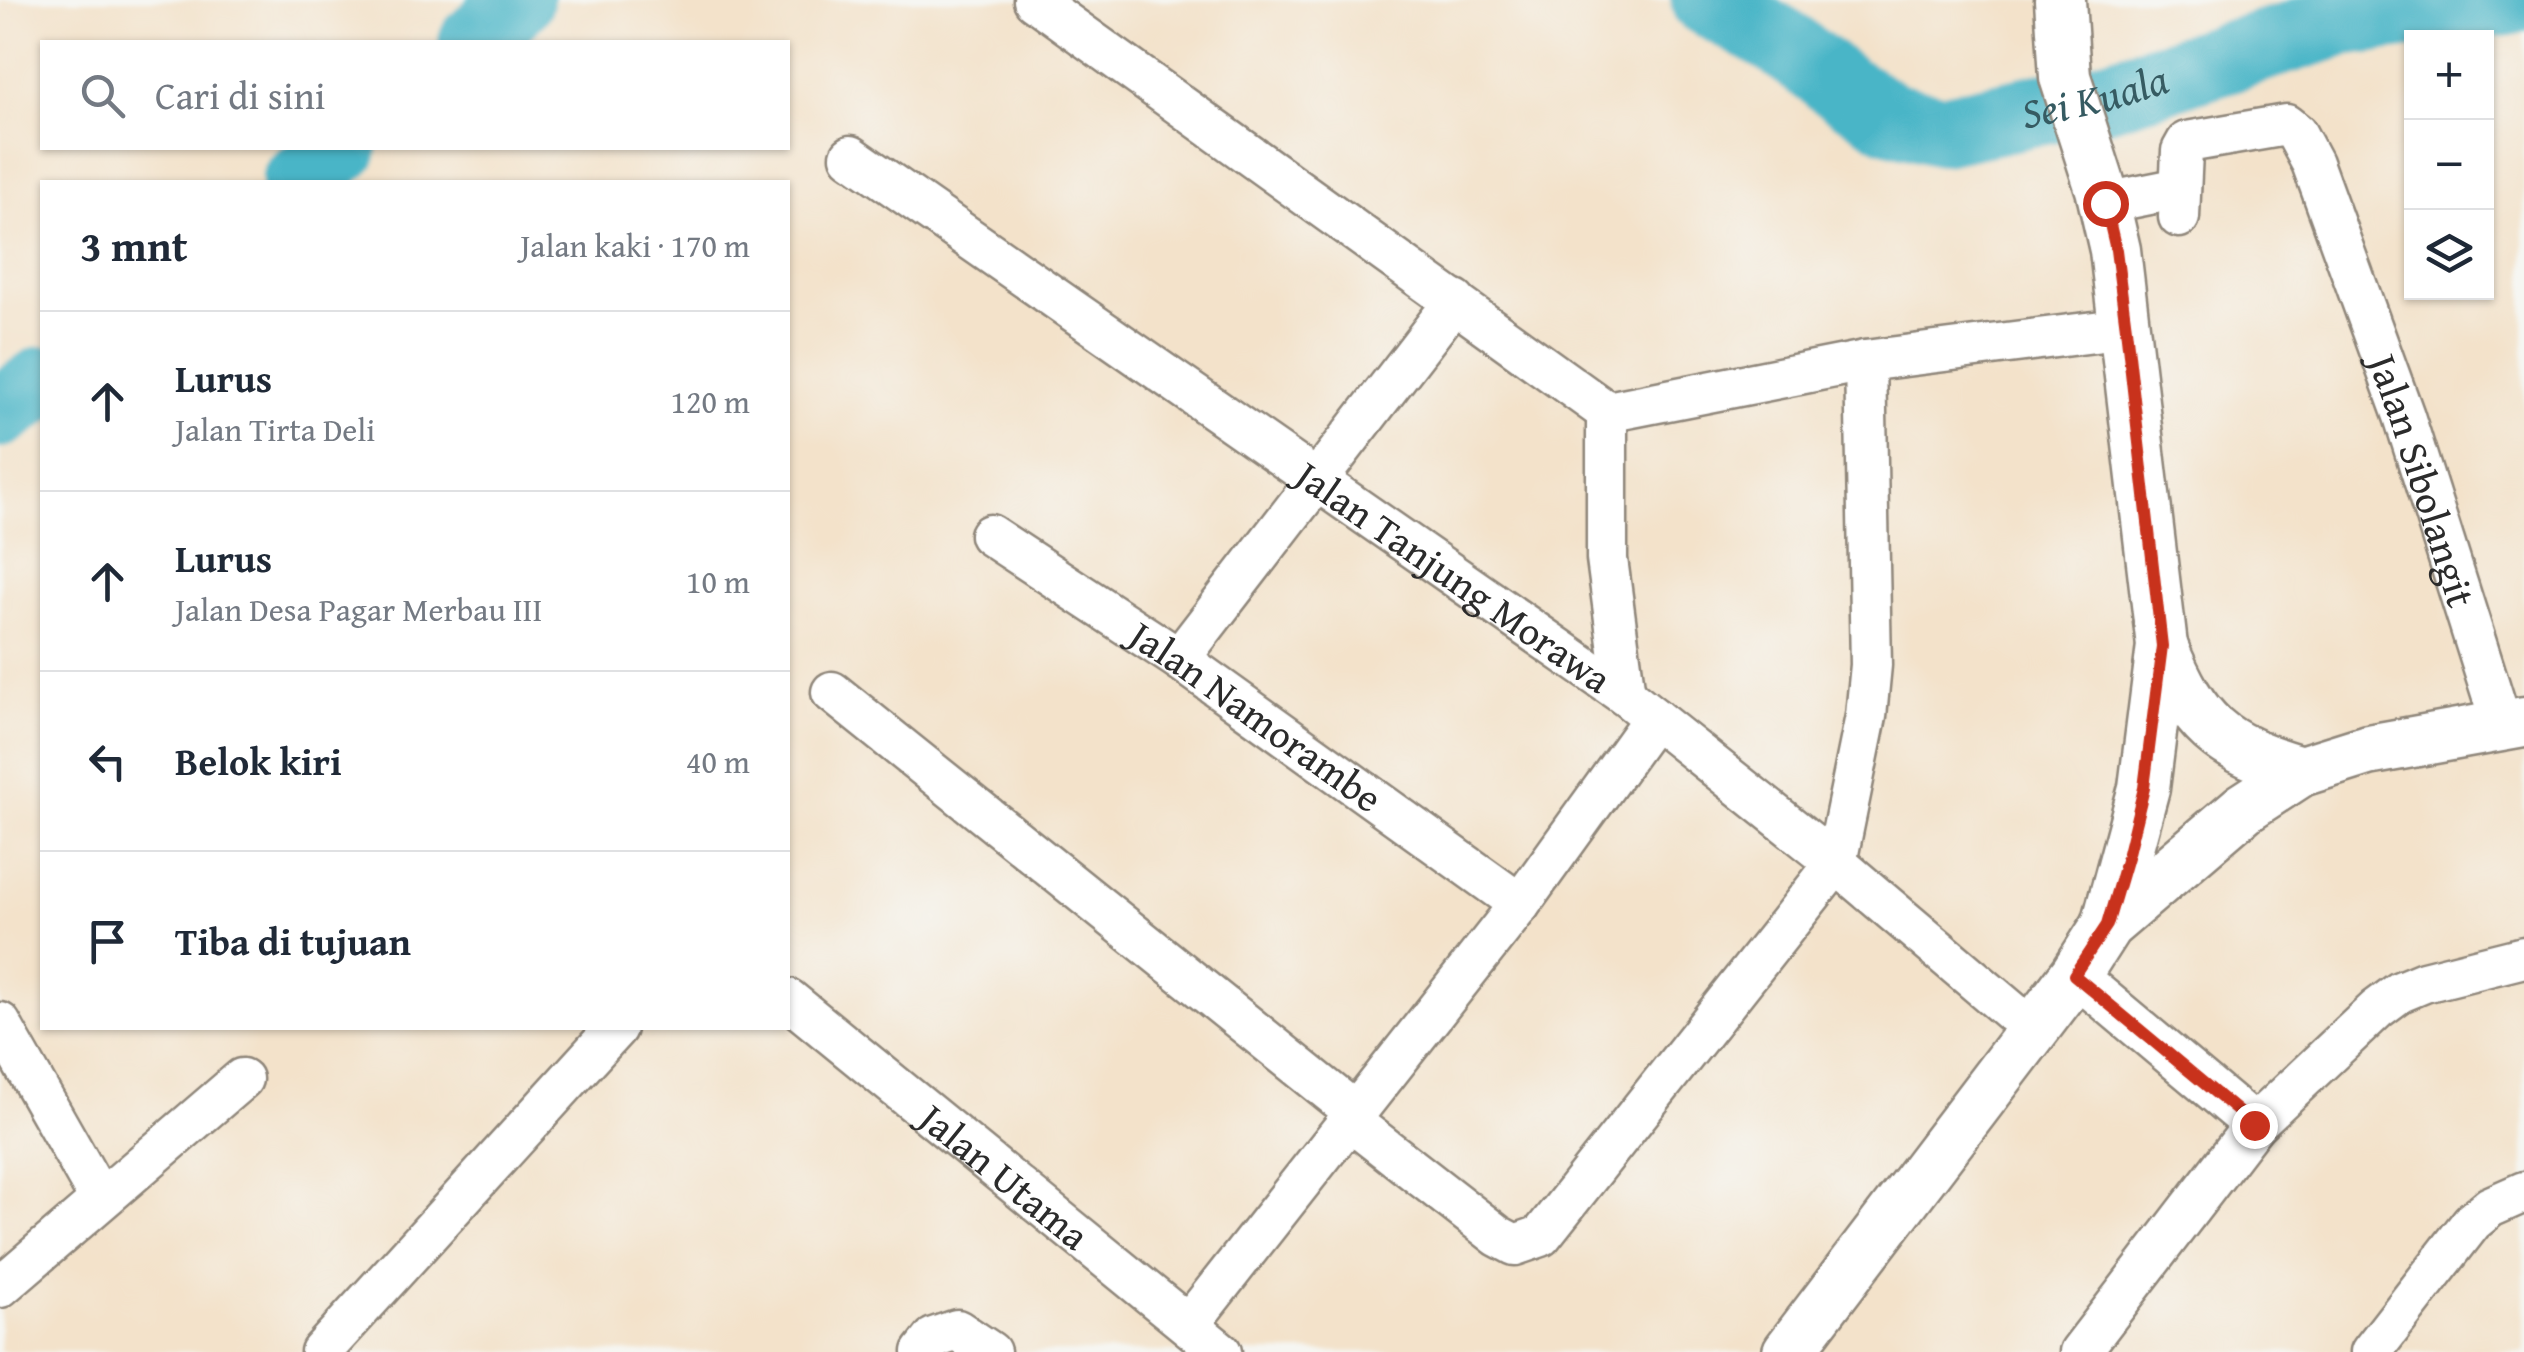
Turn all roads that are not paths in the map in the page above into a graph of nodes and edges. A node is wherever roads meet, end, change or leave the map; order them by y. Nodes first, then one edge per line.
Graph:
1 (1034, 0) edge
2 (2060, 0) edge
3 (851, 156) dead end
4 (2103, 196) junction
5 (1455, 300) junction
6 (2126, 328) junction
7 (1865, 361) junction
8 (1607, 412) junction
9 (1317, 478) junction
10 (990, 535) dead end
11 (2162, 646) junction
12 (1179, 658) junction
13 (832, 692) dead end
14 (1640, 706) junction
15 (2513, 724) edge
16 (2300, 771) junction
17 (1836, 863) junction
18 (1520, 904) junction
19 (2107, 925) junction
20 (2524, 956) edge
21 (2074, 975) junction
22 (790, 1002) edge
23 (0, 1023) edge
24 (2032, 1029) junction
25 (614, 1030) edge
26 (242, 1079) dead end
27 (1352, 1116) junction
28 (2254, 1125) junction
29 (2524, 1192) edge
30 (100, 1199) junction
31 (0, 1287) edge
32 (1189, 1324) junction
33 (321, 1352) edge
34 (923, 1352) edge
35 (990, 1352) edge
36 (1221, 1352) edge
37 (1788, 1352) edge
38 (2080, 1352) edge
39 (2371, 1352) edge

1 - 5 street
2 - 4 street
3 - 9 street, Jalan Tanjung Morawa
4 - 6 street
4 - 15 street, Jalan Sibolangit
5 - 8 street
5 - 9 street
6 - 7 street
6 - 11 street
7 - 8 street
7 - 17 street
8 - 14 street
9 - 12 street
9 - 14 street, Jalan Tanjung Morawa
10 - 12 street, Jalan Namorambe
11 - 16 street
11 - 19 street
12 - 18 street, Jalan Namorambe
13 - 27 street
14 - 17 street, Jalan Tanjung Morawa
14 - 18 street
15 - 16 street
16 - 19 street
17 - 24 street, Jalan Tanjung Morawa
17 - 27 street
18 - 27 street
19 - 21 street
20 - 28 street
21 - 24 street
21 - 28 street
22 - 32 street, Jalan Utama
23 - 30 street
24 - 37 street
25 - 33 street
26 - 30 street
27 - 32 street
28 - 38 street
29 - 39 street
30 - 31 street
32 - 36 street, Jalan Utama
34 - 35 street

